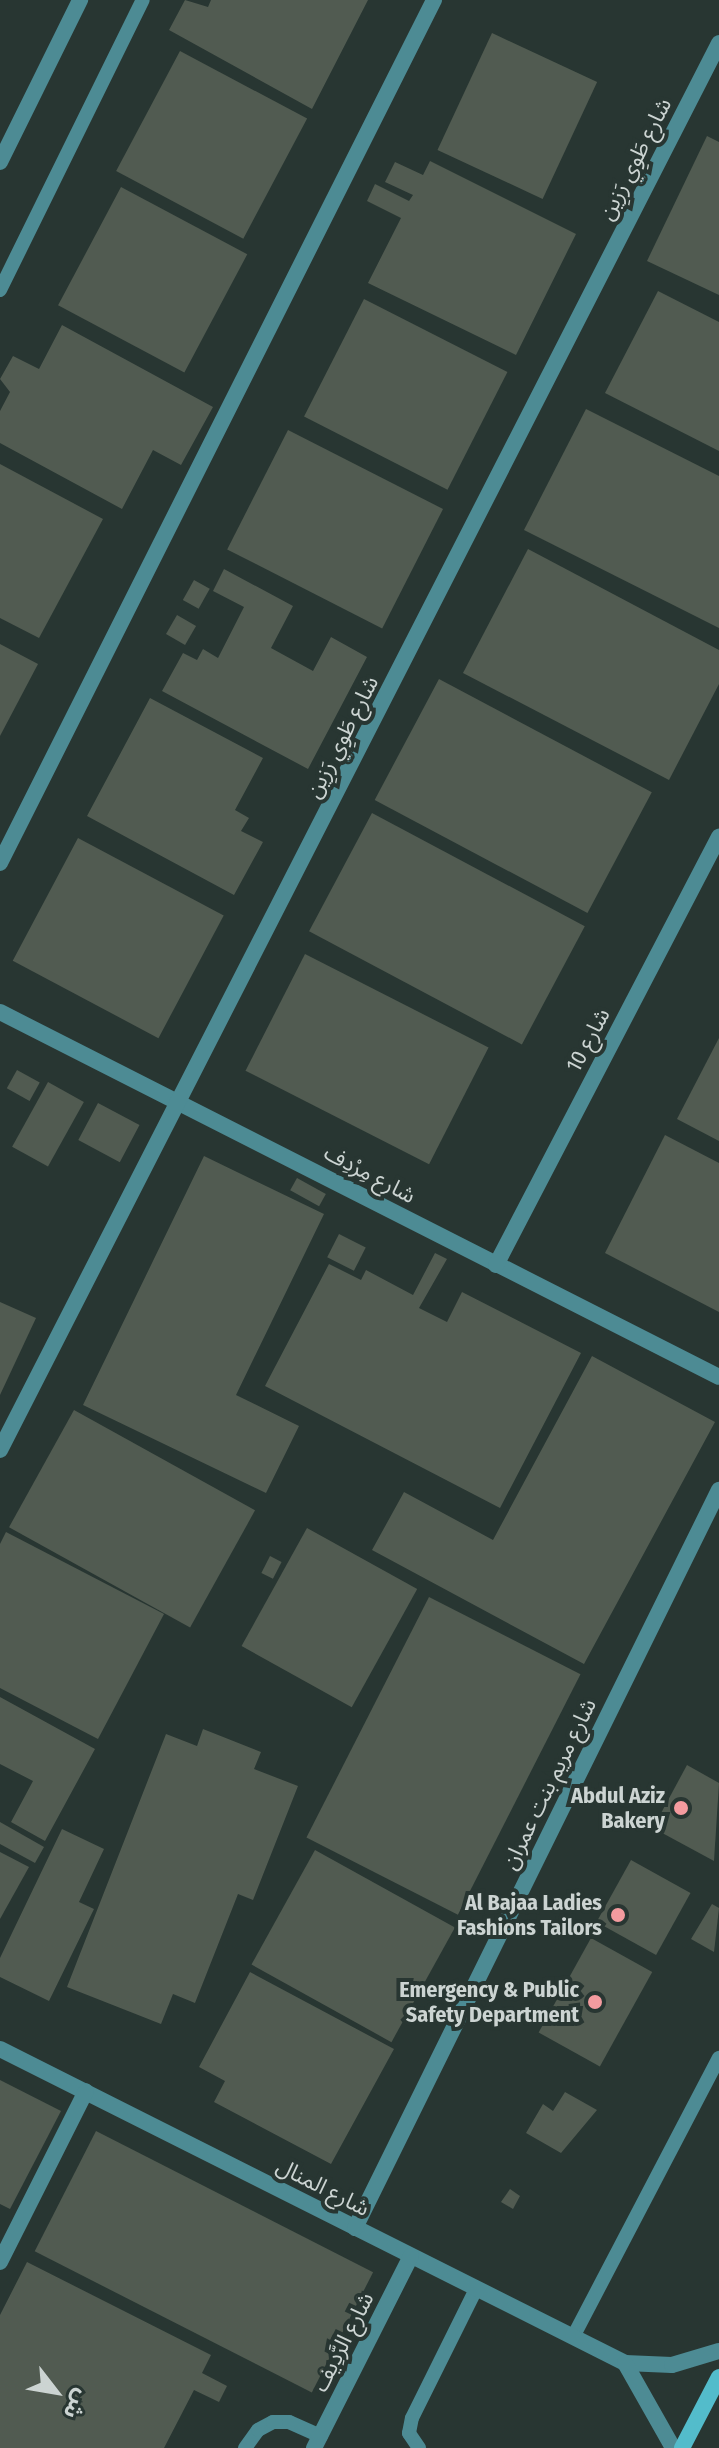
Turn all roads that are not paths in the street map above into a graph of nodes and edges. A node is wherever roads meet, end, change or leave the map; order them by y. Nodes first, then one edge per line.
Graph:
1 (80, 0) edge
2 (143, 0) edge
3 (434, 0) edge
4 (719, 43) edge
5 (0, 162) edge
6 (0, 290) edge
7 (719, 836) edge
8 (0, 863) edge
9 (0, 1012) edge
10 (182, 1100) junction
11 (496, 1265) junction
12 (719, 1377) edge
13 (0, 1450) edge
14 (719, 1490) edge
15 (0, 2049) edge
16 (719, 2058) edge
17 (86, 2091) junction
18 (355, 2228) junction
19 (411, 2256) junction
20 (0, 2262) edge
21 (476, 2289) junction
22 (573, 2337) junction
23 (719, 2351) edge
24 (625, 2363) junction
25 (719, 2377) edge
26 (317, 2442) edge
27 (245, 2448) edge
28 (419, 2448) edge
29 (673, 2448) edge
30 (682, 2448) edge

1 - 5 street
2 - 6 lane
3 - 8 street
4 - 10 street, شارع طَوِي رَزِين
7 - 11 street, شارع 10
9 - 10 street, شارع مِرْدِف
10 - 11 street, شارع مِرْدِف
10 - 13 street, شارع طَوِي رَزِين
11 - 12 street, شارع مِرْدِف
14 - 18 street, شارع مريم بنت عمران
15 - 17 street, شارع المنال
16 - 22 lane
17 - 18 street, شارع المنال
17 - 20 street
18 - 19 street, شارع المنال
19 - 21 street, شارع المنال
19 - 26 street, شارع الرَّدِيف
21 - 22 street, شارع المنال
21 - 28 lane
22 - 24 street, شارع المنال
23 - 24 street, شارع المنال
24 - 29 street
25 - 30 main road
26 - 27 lane

